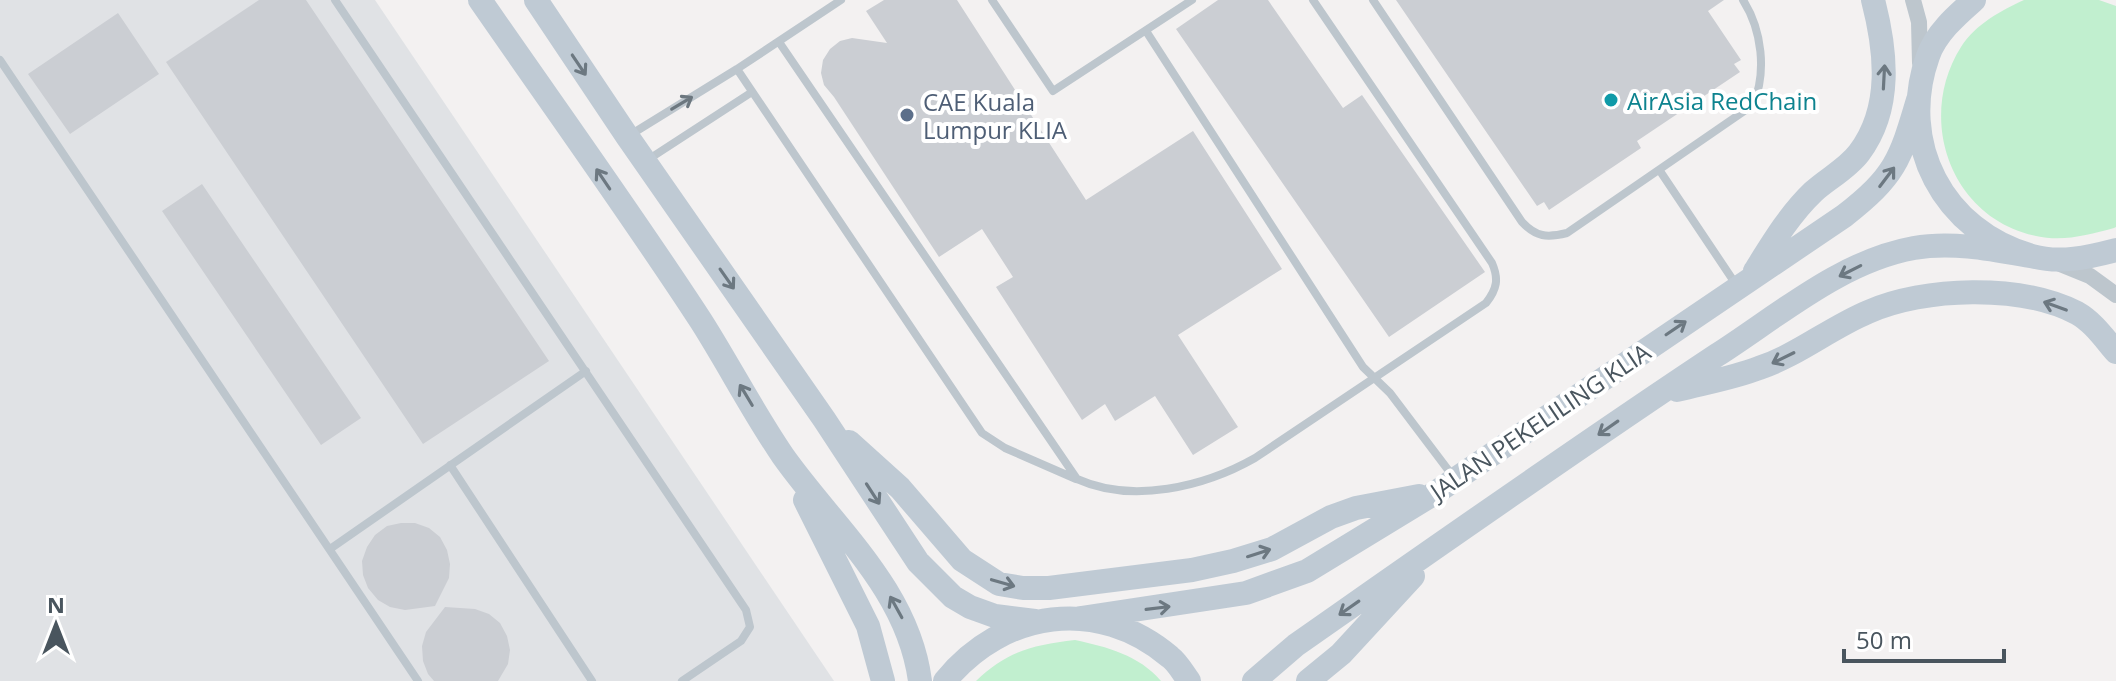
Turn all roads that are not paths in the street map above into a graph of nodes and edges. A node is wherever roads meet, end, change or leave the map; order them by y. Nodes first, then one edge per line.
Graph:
1 (335, 0) edge
2 (480, 0) edge
3 (536, 0) edge
4 (841, 0) edge
5 (992, 0) edge
6 (1192, 0) edge
7 (1313, 0) edge
8 (1373, 0) edge
9 (1743, 0) edge
10 (1873, 0) edge
11 (1913, 0) edge
12 (1974, 0) edge
13 (1146, 31) junction
14 (779, 42) junction
15 (0, 60) edge
16 (737, 69) junction
17 (752, 92) junction
18 (1918, 100) junction
19 (627, 136) junction
20 (645, 162) junction
21 (1660, 171) junction
22 (2116, 250) edge
23 (2035, 257) junction
24 (1745, 282) junction
25 (2116, 295) edge
26 (2116, 352) edge
27 (586, 371) junction
28 (1373, 377) junction
29 (1655, 396) junction
30 (824, 419) junction
31 (783, 455) junction
32 (450, 465) junction
33 (1077, 479) junction
34 (1445, 486) junction
35 (1448, 539) junction
36 (330, 549) junction
37 (1081, 618) junction
38 (1035, 621) junction
39 (418, 681) edge
40 (592, 681) edge
41 (682, 681) edge
42 (883, 681) edge
43 (920, 681) edge
44 (945, 681) edge
45 (1189, 681) edge
46 (1254, 681) edge
47 (1308, 681) edge

1 - 27 lane
31 -> 2 main road
3 -> 19 main road
4 - 14 lane
5 - 13 lane
6 - 13 lane
7 - 28 lane
8 - 21 lane
9 - 21 lane
24 -> 10 main road
11 - 18 street
12 - 18 main road, JALAN PEKELILING KLIA
13 - 28 lane
14 - 16 lane
14 - 33 lane
15 - 36 lane
16 - 17 lane
19 -> 16 lane
17 - 20 lane
17 - 33 lane
18 - 23 main road, JALAN PEKELILING KLIA
24 -> 18 main road, JALAN PEKELILING KLIA
19 - 20 main road
20 -> 30 main road
21 - 24 lane
22 - 23 main road, JALAN PEKELILING KLIA
23 - 25 street
23 -> 29 main road, JALAN PEKELILING KLIA
34 -> 24 main road, JALAN PEKELILING KLIA
26 -> 29 main road
27 - 32 lane
27 - 41 lane
28 - 33 lane
28 - 34 lane
29 -> 35 main road, JALAN PEKELILING KLIA
30 -> 34 main road
30 -> 38 main road
31 - 42 main road
43 -> 31 main road
32 - 36 lane
32 - 40 lane
37 -> 34 main road, JALAN PEKELILING KLIA
35 -> 46 main road, JALAN PEKELILING KLIA
35 - 47 main road
36 - 39 lane
37 - 38 main road, JALAN PEKELILING KLIA
37 - 45 main road, JALAN PEKELILING KLIA
38 - 44 main road, JALAN PEKELILING KLIA

